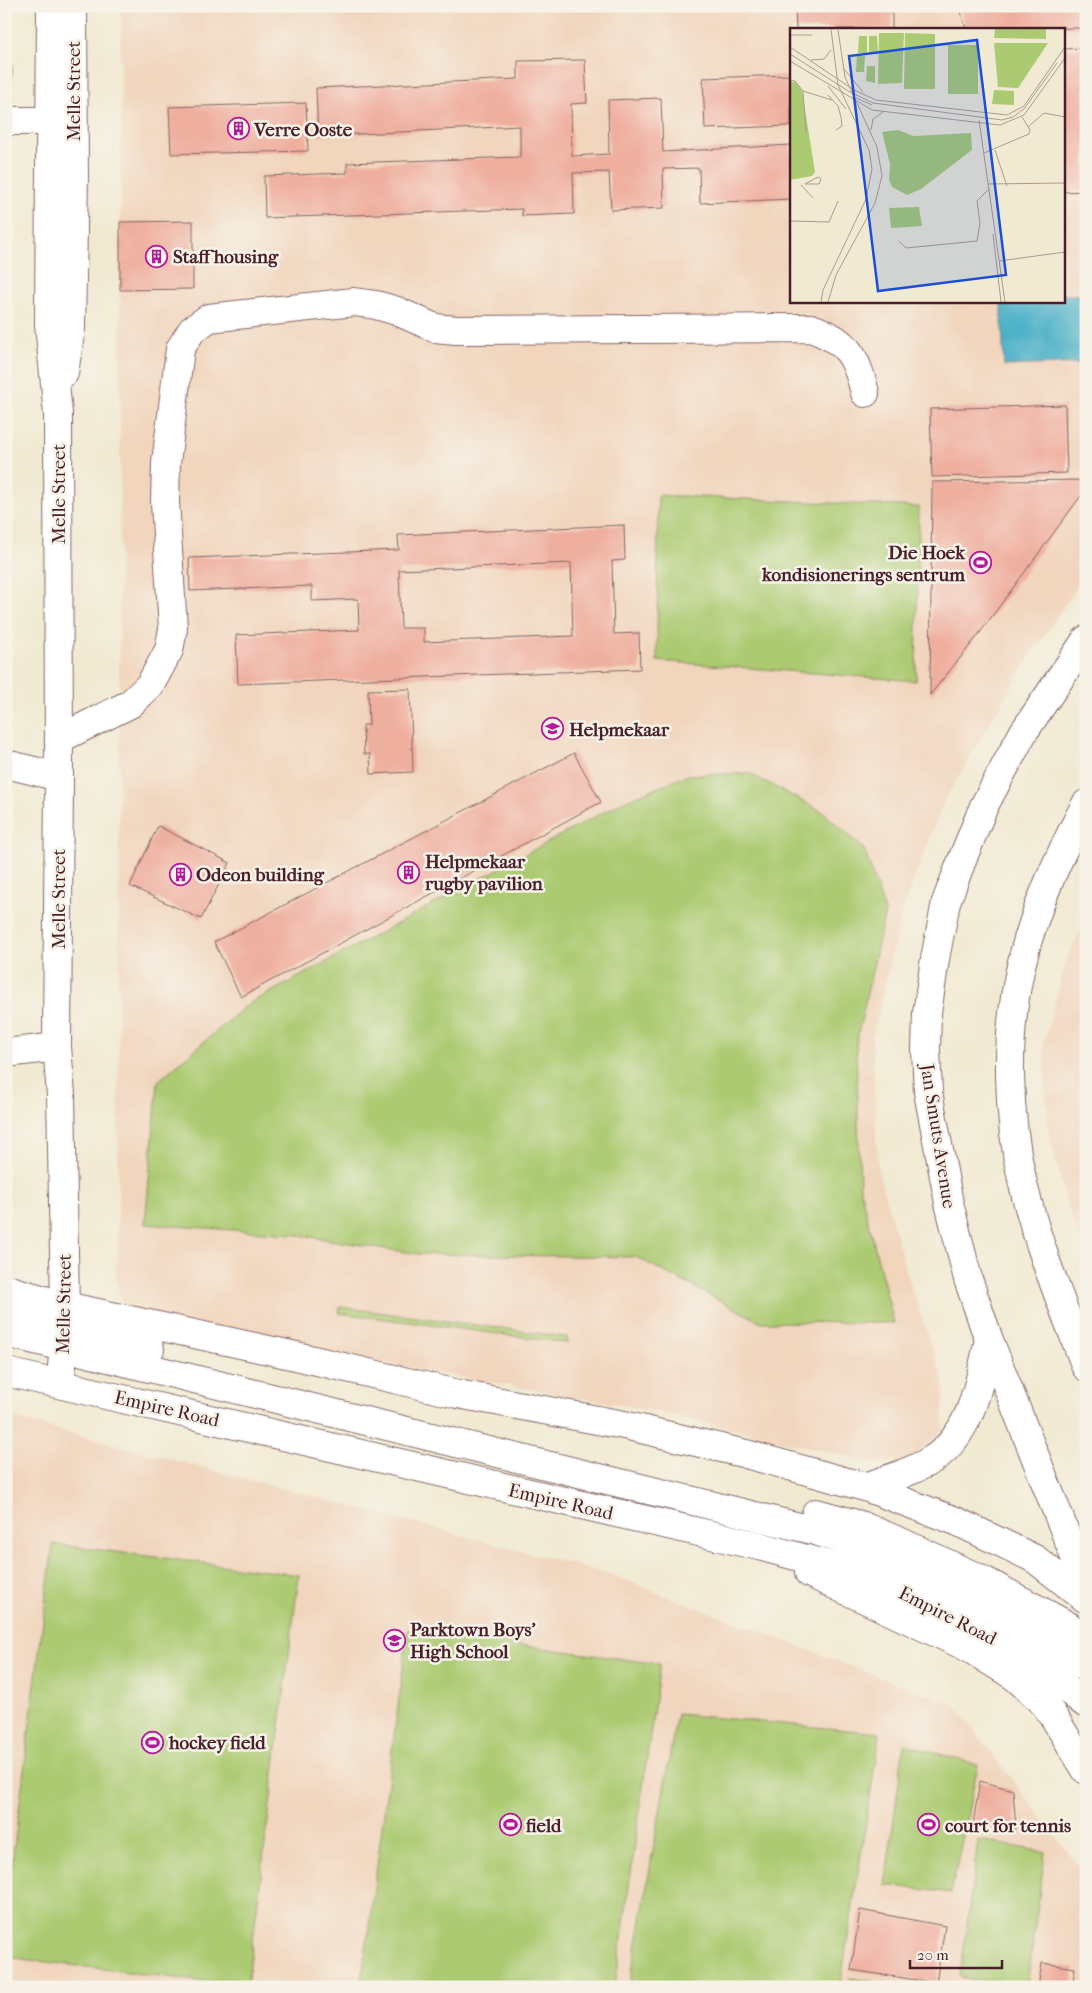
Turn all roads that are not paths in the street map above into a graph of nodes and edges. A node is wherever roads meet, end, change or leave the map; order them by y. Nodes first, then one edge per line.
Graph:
1 (51, 6) edge
2 (72, 6) edge
3 (50, 120) junction
4 (6, 121) edge
5 (865, 393) dead end
6 (58, 414) junction
7 (1086, 640) edge
8 (59, 739) junction
9 (6, 764) edge
10 (59, 777) junction
11 (1086, 804) edge
12 (57, 1046) junction
13 (6, 1054) edge
14 (6, 1289) edge
15 (6, 1313) edge
16 (65, 1327) junction
17 (6, 1333) edge
18 (989, 1340) junction
19 (1086, 1367) edge
20 (6, 1372) edge
21 (60, 1383) junction
22 (866, 1487) junction
23 (759, 1546) junction
24 (1086, 1585) edge
25 (1086, 1599) edge
26 (1086, 1638) edge
27 (1086, 1668) edge
28 (1086, 1704) edge
29 (1086, 1770) edge

1 - 3 main road, Melle Street
2 - 6 main road, Melle Street
3 - 4 main road
3 - 6 main road, Melle Street
5 - 8 main road
6 - 8 main road, Melle Street
7 - 18 main road, Jan Smuts Avenue
8 - 10 main road, Melle Street
9 - 10 main road
10 - 12 main road, Melle Street
11 - 19 main road
12 - 13 main road
12 - 16 main road, Melle Street
14 - 16 main road
15 - 16 main road
16 - 17 main road
16 - 21 main road, Melle Street
16 - 22 main road
16 - 26 main road
16 - 27 main road
18 - 22 main road
18 - 24 main road, Jan Smuts Avenue
20 - 21 main road, Empire Road
21 - 23 main road, Empire Road
22 - 25 main road
23 - 28 main road, Empire Road
23 - 29 main road

